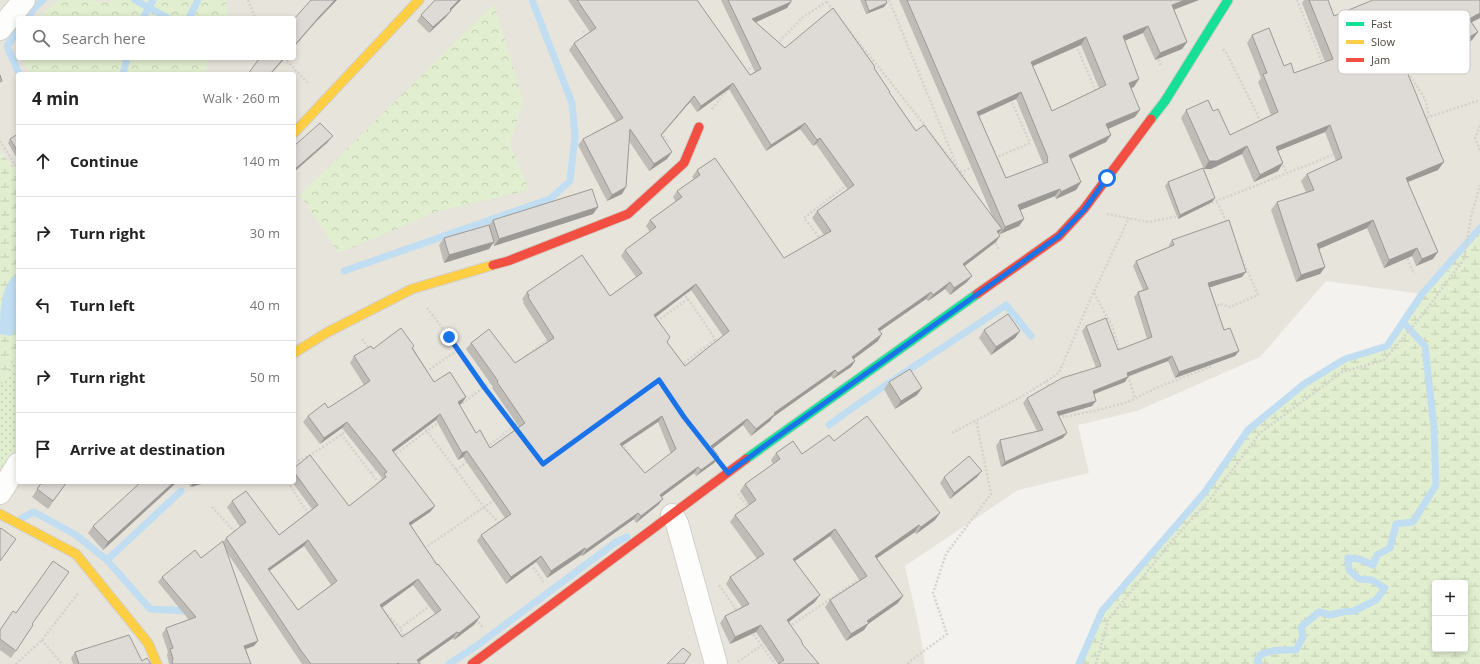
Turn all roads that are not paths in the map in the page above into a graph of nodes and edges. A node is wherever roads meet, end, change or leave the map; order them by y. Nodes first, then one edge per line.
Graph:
1 (24, 0) edge
2 (419, 0) edge
3 (1228, 0) edge
4 (0, 29) edge
5 (699, 127) road end
6 (296, 131) edge
7 (296, 352) edge
8 (16, 467) edge
9 (0, 493) edge
10 (0, 514) edge
11 (672, 515) junction
12 (157, 664) edge
13 (472, 664) edge
14 (716, 664) edge

1 - 4 street
2 - 6 street
3 - 11 street
5 - 7 street
8 - 9 street
10 - 12 street
11 - 13 street
11 - 14 street

